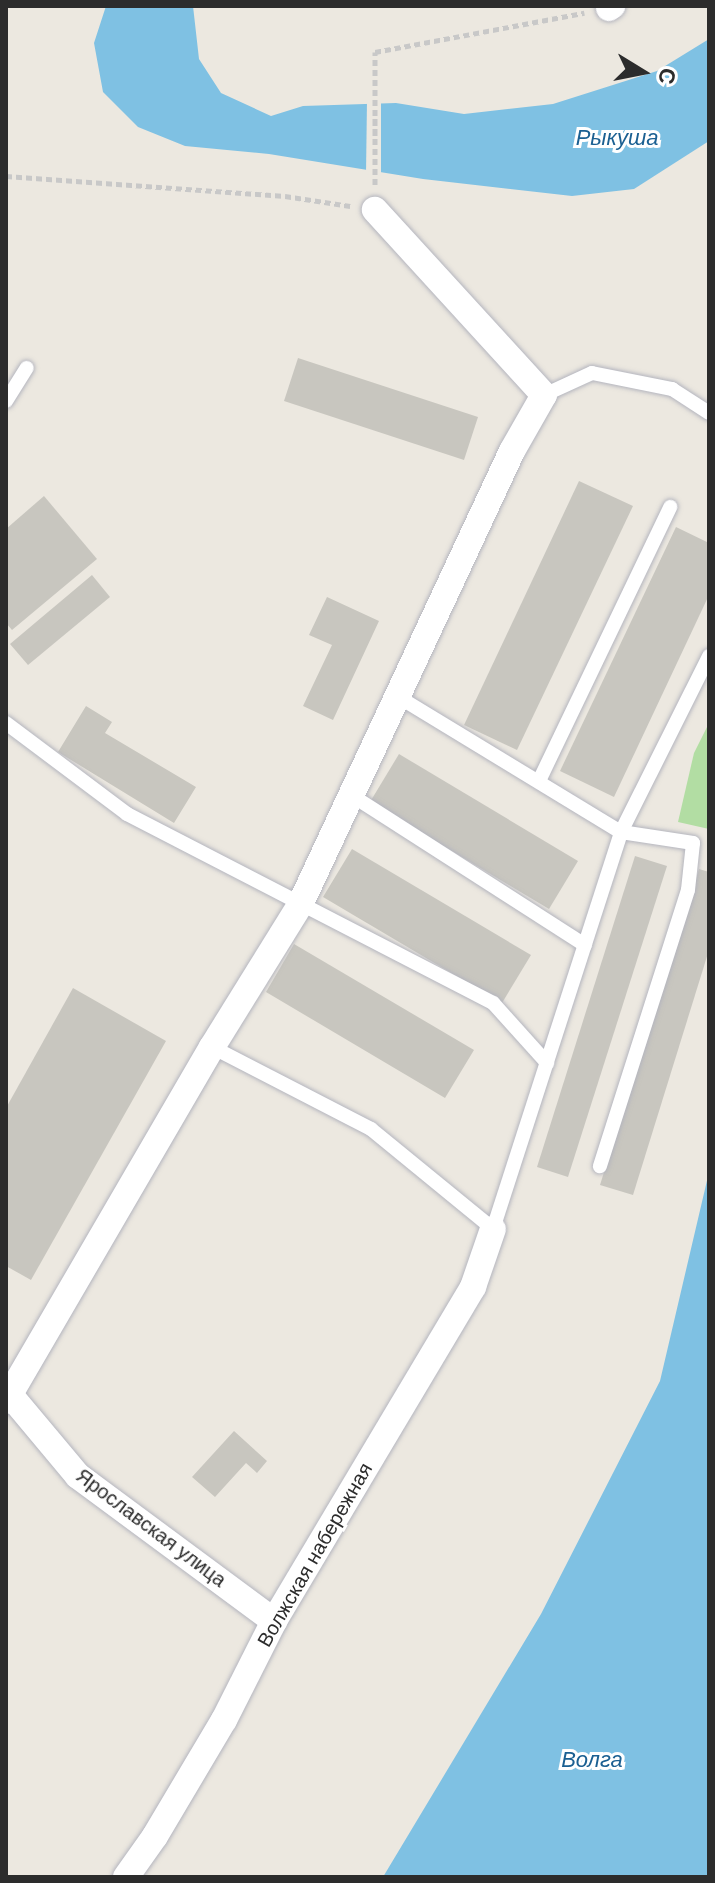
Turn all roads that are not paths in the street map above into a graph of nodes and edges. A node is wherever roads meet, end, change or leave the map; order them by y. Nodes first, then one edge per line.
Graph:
1 (375, 210) road end
2 (27, 368) dead end
3 (544, 395) junction
4 (6, 401) edge
5 (709, 413) edge
6 (670, 507) dead end
7 (709, 656) edge
8 (397, 696) junction
9 (6, 723) edge
10 (539, 781) junction
11 (351, 795) junction
12 (621, 832) junction
13 (300, 905) junction
14 (585, 945) junction
15 (212, 1047) junction
16 (547, 1063) junction
17 (600, 1166) dead end
18 (493, 1229) junction
19 (7, 1396) edge
20 (274, 1621) junction
21 (126, 1877) edge

1 - 3 street
2 - 4 lane
3 - 5 lane
3 - 8 street
6 - 10 lane
7 - 12 lane
8 - 10 lane
8 - 11 street
9 - 13 lane
10 - 12 lane
11 - 13 street
11 - 14 lane
12 - 14 lane
12 - 17 lane
13 - 15 street
13 - 16 lane
14 - 16 lane
15 - 18 lane
15 - 19 street
16 - 18 lane
18 - 20 street, Волжская набережная
19 - 20 street, Ярославская улица
20 - 21 street, Волжская набережная

